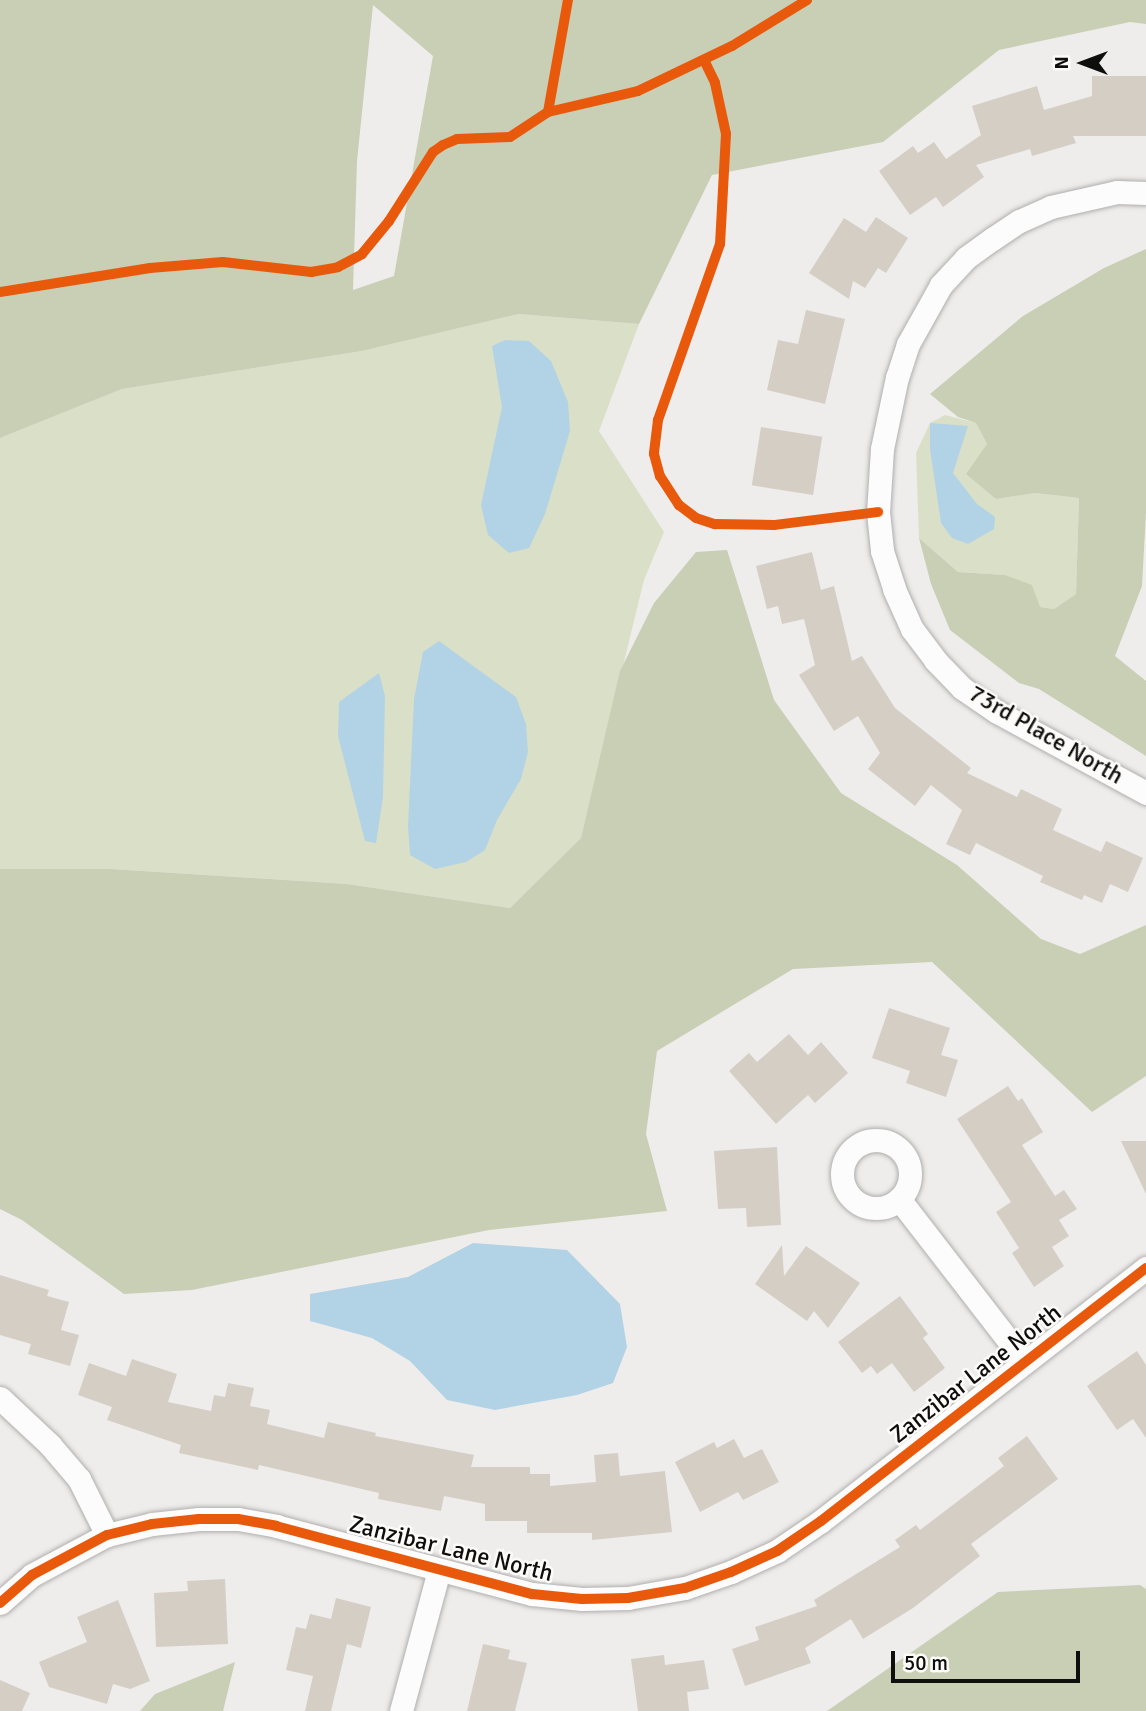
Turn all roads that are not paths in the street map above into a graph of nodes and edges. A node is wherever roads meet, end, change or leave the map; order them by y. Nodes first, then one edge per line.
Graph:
1 (1146, 193) edge
2 (1146, 793) edge
3 (899, 1199) dead end
4 (1146, 1268) edge
5 (1024, 1362) junction
6 (0, 1398) edge
7 (107, 1535) junction
8 (439, 1570) junction
9 (0, 1603) edge
10 (401, 1711) edge

1 - 2 street, 73rd Place North
3 - 5 street
4 - 5 street, Zanzibar Lane North
5 - 8 street, Zanzibar Lane North
6 - 7 street
7 - 8 street, Zanzibar Lane North
7 - 9 street, Zanzibar Lane North
8 - 10 street

